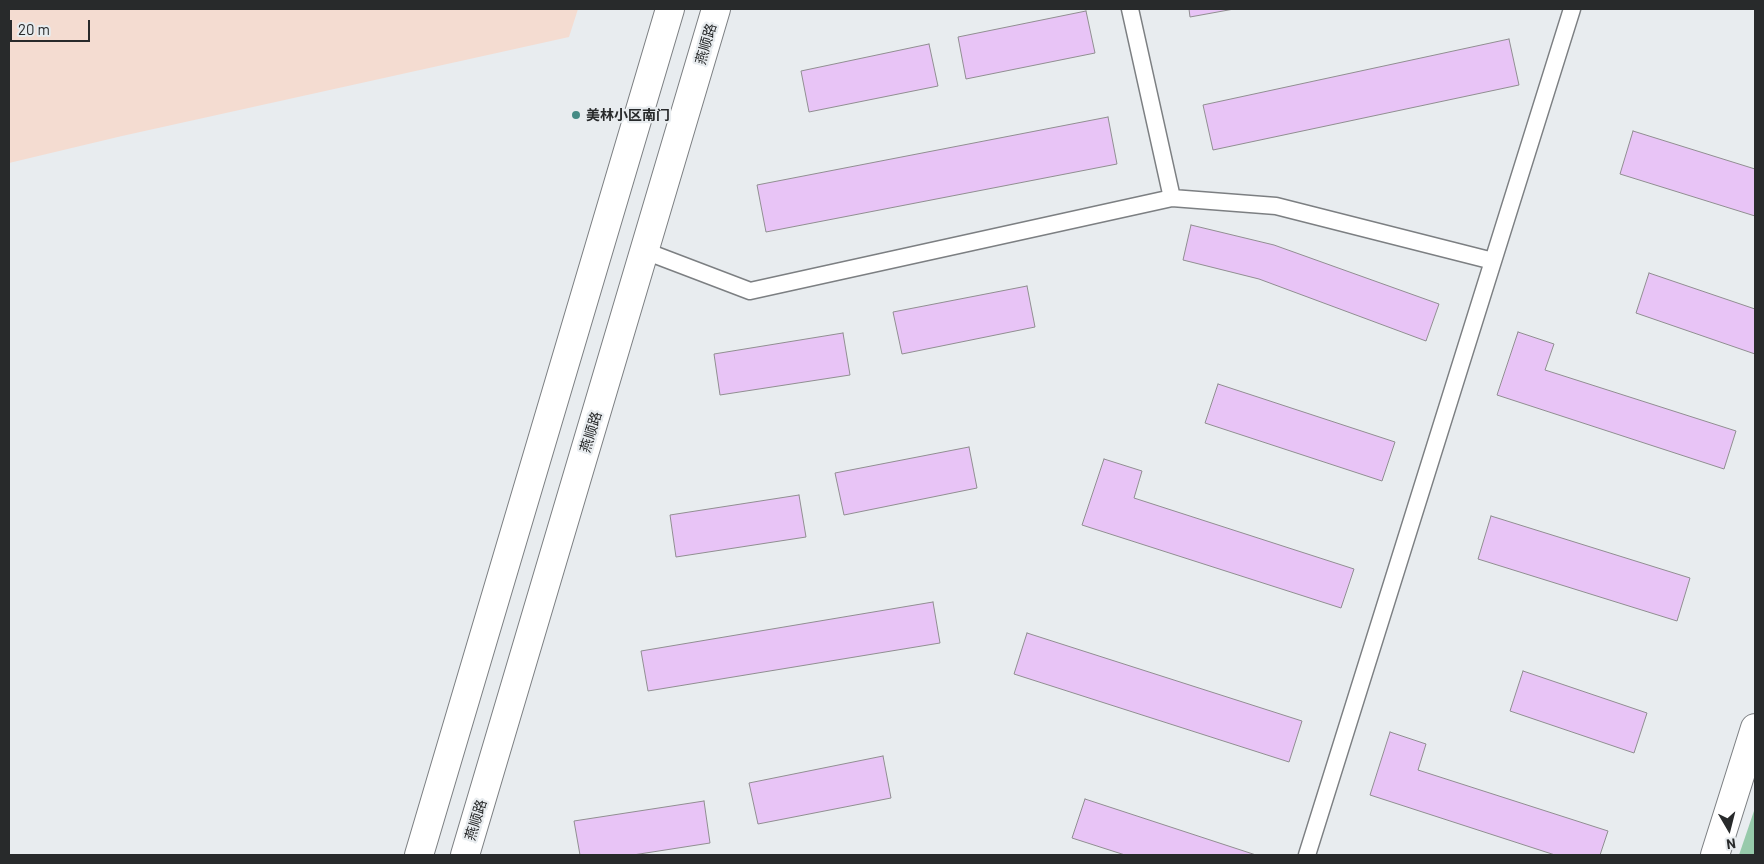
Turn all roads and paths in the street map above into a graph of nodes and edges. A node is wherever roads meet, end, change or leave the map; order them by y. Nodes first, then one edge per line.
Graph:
1 (670, 9) edge
2 (716, 9) edge
3 (1130, 9) edge
4 (1572, 9) edge
5 (1172, 198) junction
6 (645, 251) junction
7 (1494, 262) junction
8 (1755, 728) edge
9 (419, 855) edge
10 (466, 855) edge
11 (1307, 855) edge
12 (1715, 855) edge

1 - 9 main road
2 - 6 main road, 燕顺路
3 - 5 lane
4 - 7 lane
5 - 6 lane
5 - 7 lane
6 - 10 main road, 燕顺路
7 - 11 lane
8 - 12 main road

